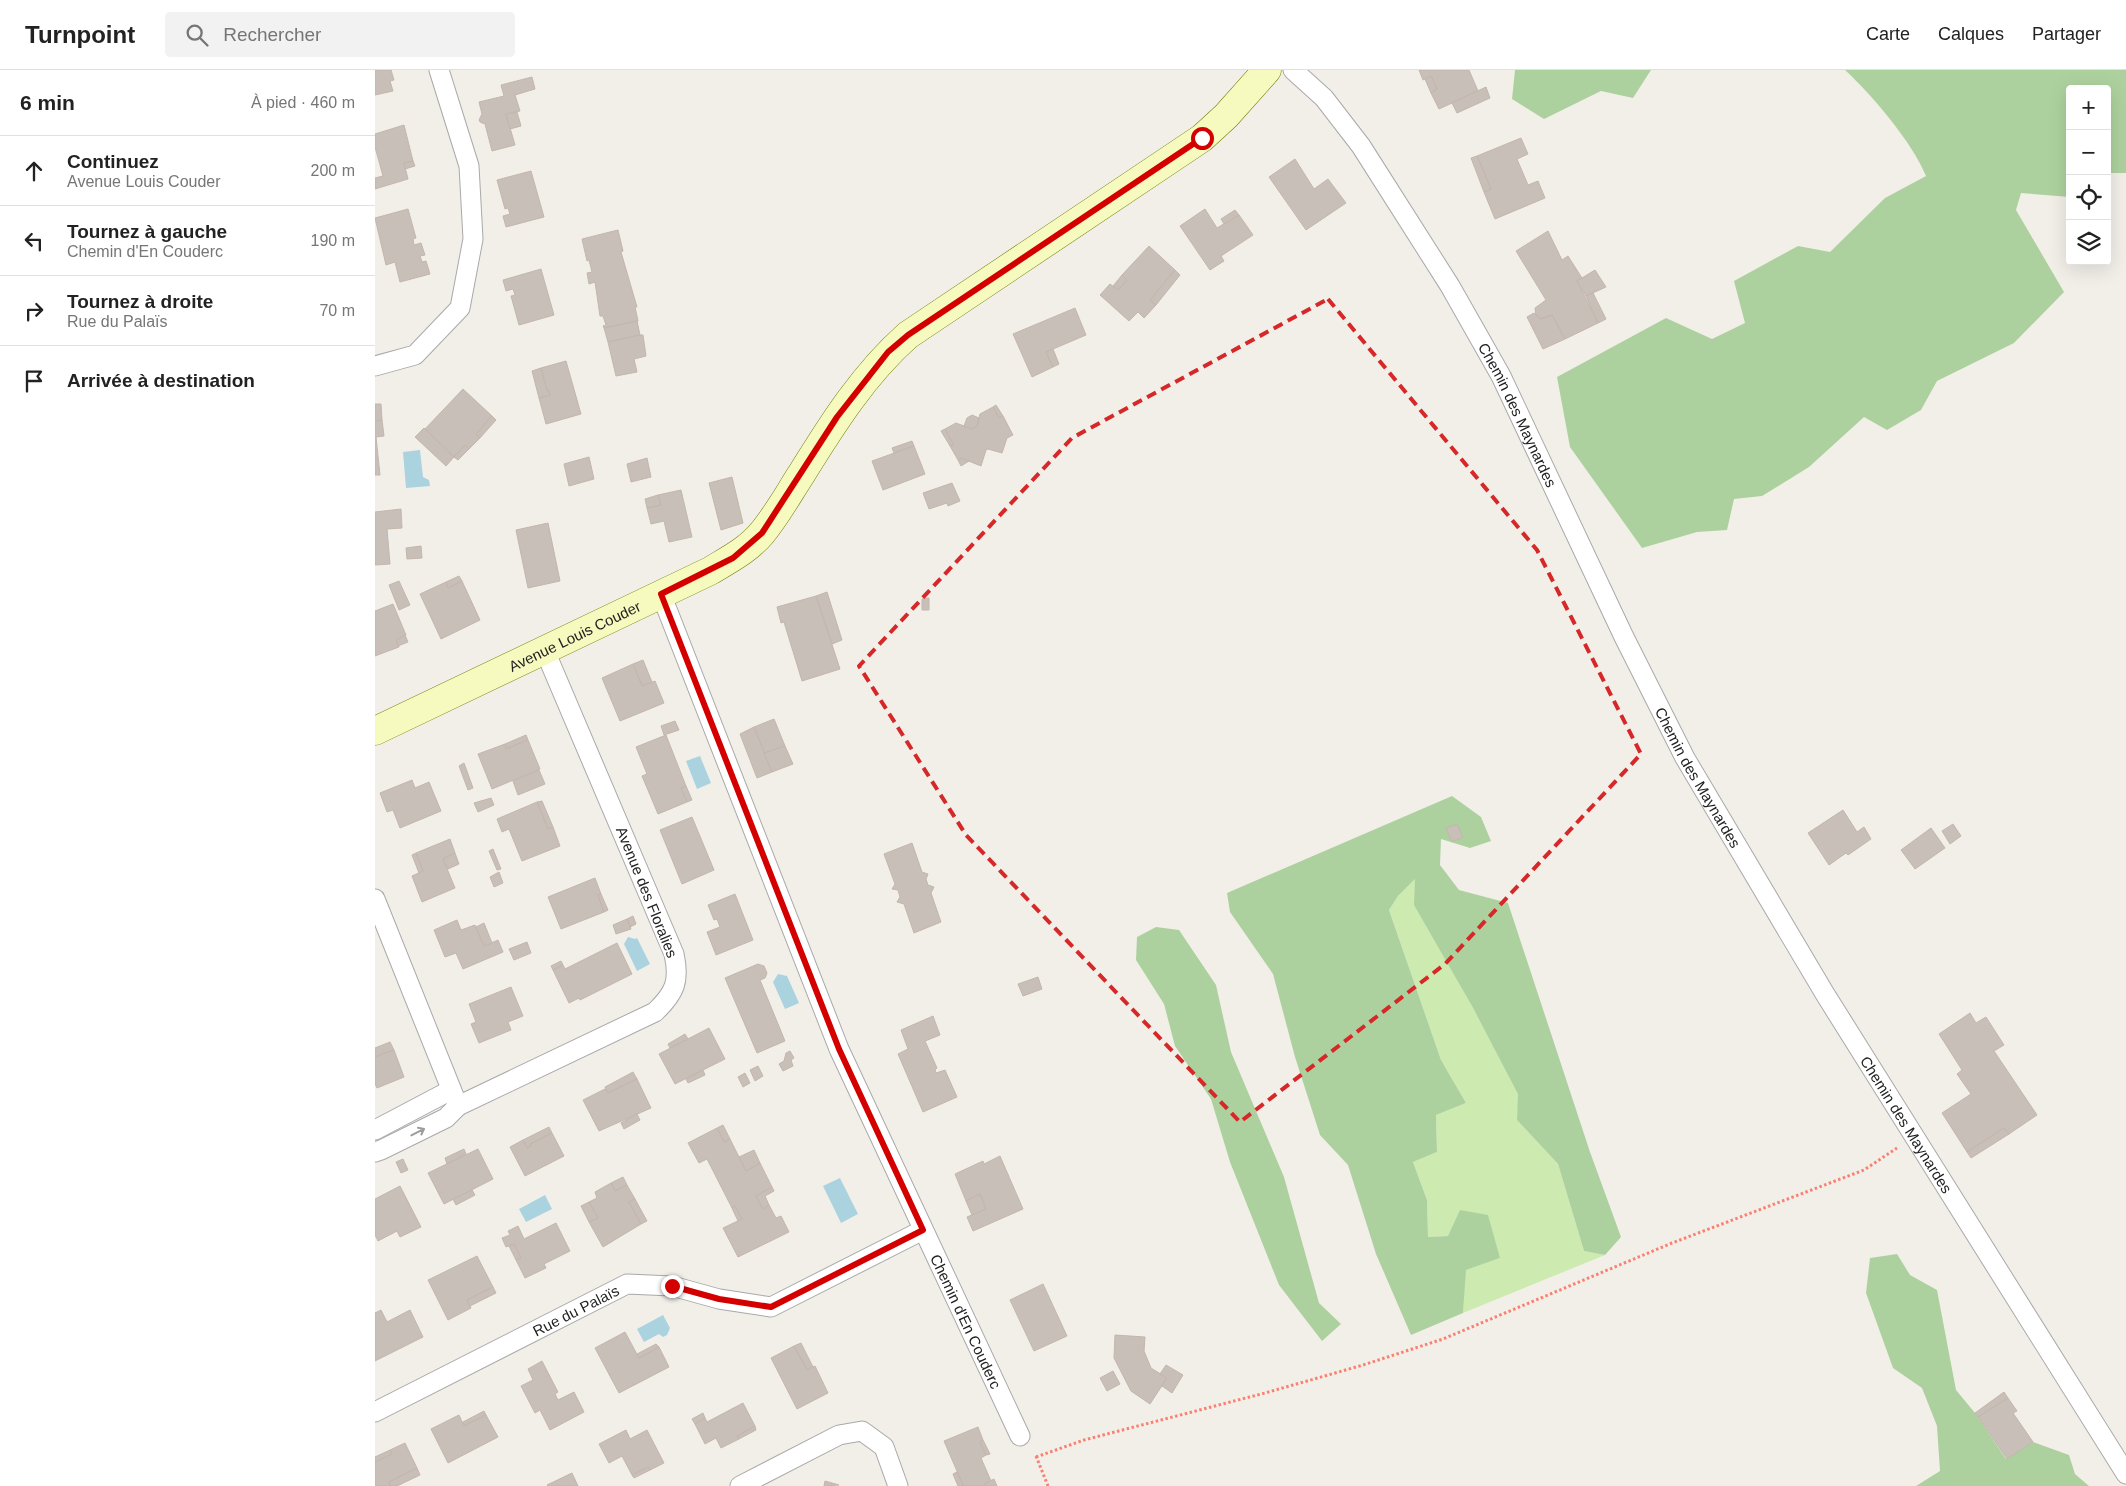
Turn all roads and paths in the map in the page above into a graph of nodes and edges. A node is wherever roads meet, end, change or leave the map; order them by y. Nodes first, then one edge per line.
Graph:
1 (439, 70) edge
2 (1267, 70) edge
3 (1293, 70) edge
4 (375, 366) edge
5 (661, 594) junction
6 (545, 651) junction
7 (375, 730) edge
8 (375, 899) edge
9 (455, 1098) junction
10 (375, 1130) edge
11 (1914, 1136) junction
12 (375, 1152) edge
13 (923, 1230) junction
14 (375, 1412) edge
15 (1020, 1436) joint
16 (1036, 1456) junction
17 (2126, 1474) edge
18 (740, 1486) edge
19 (898, 1486) edge
20 (1048, 1486) edge

1 - 4 street
2 - 5 street, Avenue Louis Couder
3 - 11 street, Chemin des Maynardes
5 - 6 street, Avenue Louis Couder
5 - 13 street, Chemin d'En Couderc
6 - 7 street, Avenue Louis Couder
6 - 9 street, Avenue des Floralies
8 - 9 street
9 - 10 street, Avenue des Floralies
12 -> 9 street, Avenue des Floralies
11 - 16 path
11 - 17 street, Chemin des Maynardes
13 - 14 street, Rue du Palaïs
13 - 15 street, Chemin d'En Couderc
15 - 16 path
16 - 20 path
18 - 19 street

